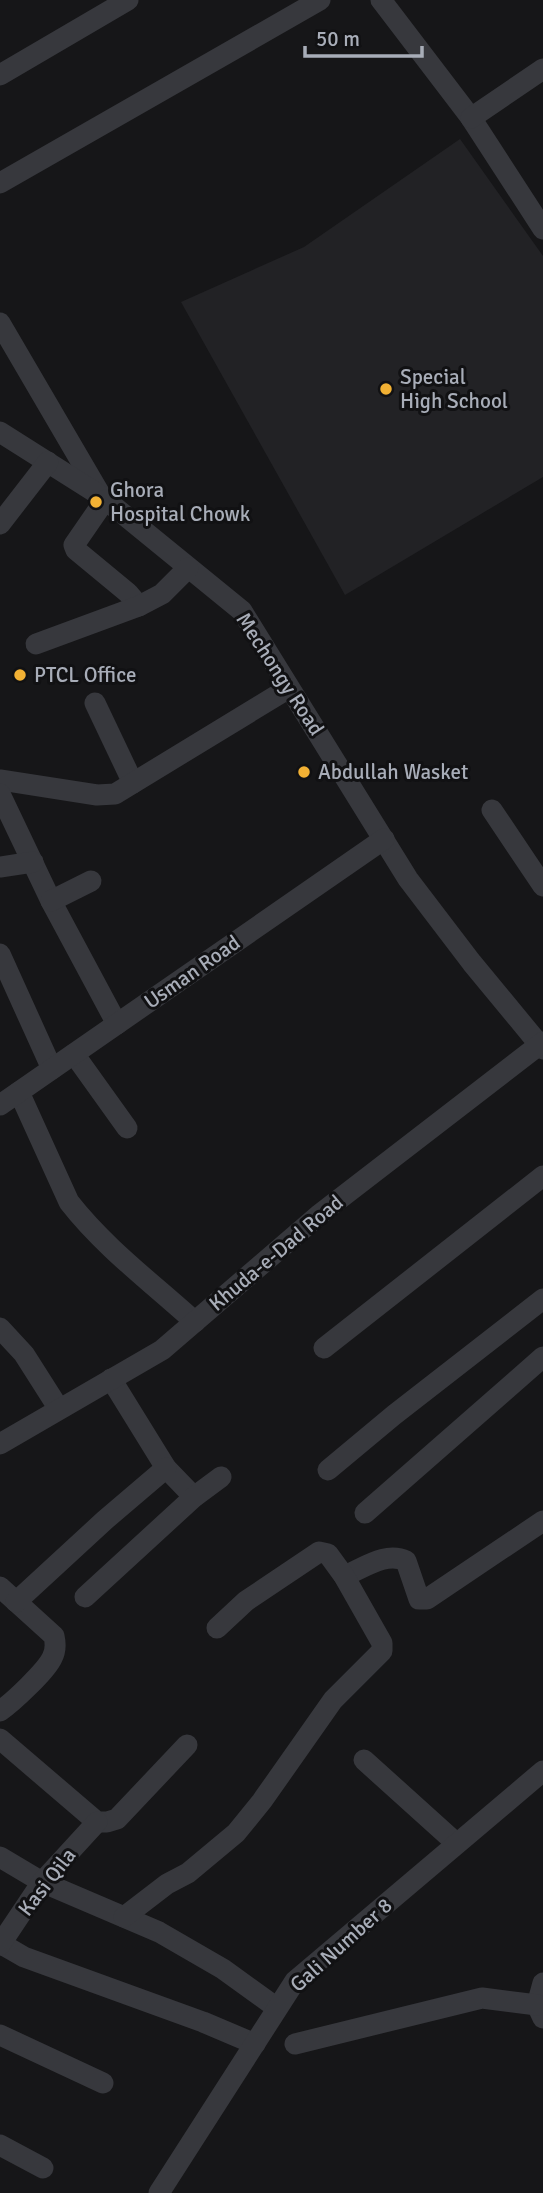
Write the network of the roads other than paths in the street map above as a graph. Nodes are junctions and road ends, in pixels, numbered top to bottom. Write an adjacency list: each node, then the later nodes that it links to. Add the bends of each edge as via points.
1 (128, 0): 5 (street)
2 (320, 0): 7 (street)
3 (381, 0): 6 (street)
4 (543, 69): 6 (street)
5 (0, 75)
6 (471, 118): 8 (street)
7 (0, 183)
8 (543, 229)
9 (0, 323): 12 (street)
10 (0, 432): 11 (street, Mechongy Road)
11 (48, 462): 12 (street, Mechongy Road); 13 (street)
12 (103, 498): 14 (street, Mechongy Road); 15 (street, via 74,545)
13 (0, 524)
14 (188, 568): 15 (street, via 162,594); 17 (street, Mechongy Road, via 242,611)
15 (139, 606): 16 (street)
16 (36, 644)
17 (289, 688): 20 (street); 23 (street, Mechongy Road)
18 (95, 703): 20 (street)
19 (0, 780): 20 (street, via 106,796)
20 (133, 783)
21 (0, 794): 24 (street)
22 (492, 810): 27 (street)
23 (384, 839): 30 (street, Usman Road); 31 (street, Mechongy Road, via 408,879 472,963)
24 (33, 862): 25 (street); 28 (street)
25 (0, 867)
26 (91, 881): 28 (street)
27 (543, 886)
28 (51, 901): 30 (street)
29 (0, 954): 33 (street)
30 (117, 1024): 32 (street, Usman Road)
31 (542, 1045): 38 (street, Khuda-e-Dad Road, via 320,1214)
32 (74, 1054): 33 (street, Usman Road); 35 (street)
33 (52, 1069): 34 (street, Usman Road)
34 (7, 1096): 38 (street, via 80,1216)
35 (127, 1128)
36 (543, 1176): 40 (street)
37 (543, 1299): 46 (street)
38 (195, 1322): 42 (street, Khuda-e-Dad Road, via 162,1350)
39 (0, 1328): 43 (street, via 24,1354)
40 (324, 1348)
41 (543, 1357): 49 (street)
42 (111, 1379): 43 (street, Khuda-e-Dad Road); 45 (street)
43 (59, 1409): 44 (street, Khuda-e-Dad Road)
44 (0, 1444)
45 (166, 1468): 48 (street); 54 (street)
46 (328, 1470)
47 (221, 1477): 48 (street)
48 (194, 1497): 53 (street)
49 (365, 1513)
50 (543, 1521): 51 (street, via 427,1599 419,1599 406,1561 397,1556)
51 (344, 1576): 55 (street, via 328,1553 319,1552 246,1601); 65 (street, via 382,1643 382,1651 333,1700 236,1833)
52 (0, 1587): 54 (street)
53 (85, 1597)
54 (16, 1602): 56 (street, via 54,1636 56,1647 51,1661)
55 (217, 1628)
56 (0, 1711)
57 (0, 1739): 61 (street)
58 (187, 1745): 61 (street, via 117,1819)
59 (364, 1760): 62 (street)
60 (543, 1770): 62 (street, Gali Number 8)
61 (97, 1822): 64 (street, Kasi Qila)
62 (456, 1843): 68 (street, Gali Number 8, via 295,1981)
63 (0, 1857): 64 (street)
64 (42, 1882): 65 (street); 66 (street, Kasi Qila)
65 (124, 1917): 68 (street, via 223,1969)
66 (0, 1944): 71 (street)
67 (543, 1983): 69 (street)
68 (277, 2008): 71 (street, Gali Number 8)
69 (540, 2012): 72 (street, via 482,1998)
70 (0, 2035): 73 (street)
71 (255, 2044): 76 (street, Gali Number 8)
72 (295, 2044)
73 (103, 2083)
74 (0, 2145): 75 (street)
75 (43, 2168)
76 (159, 2193)

